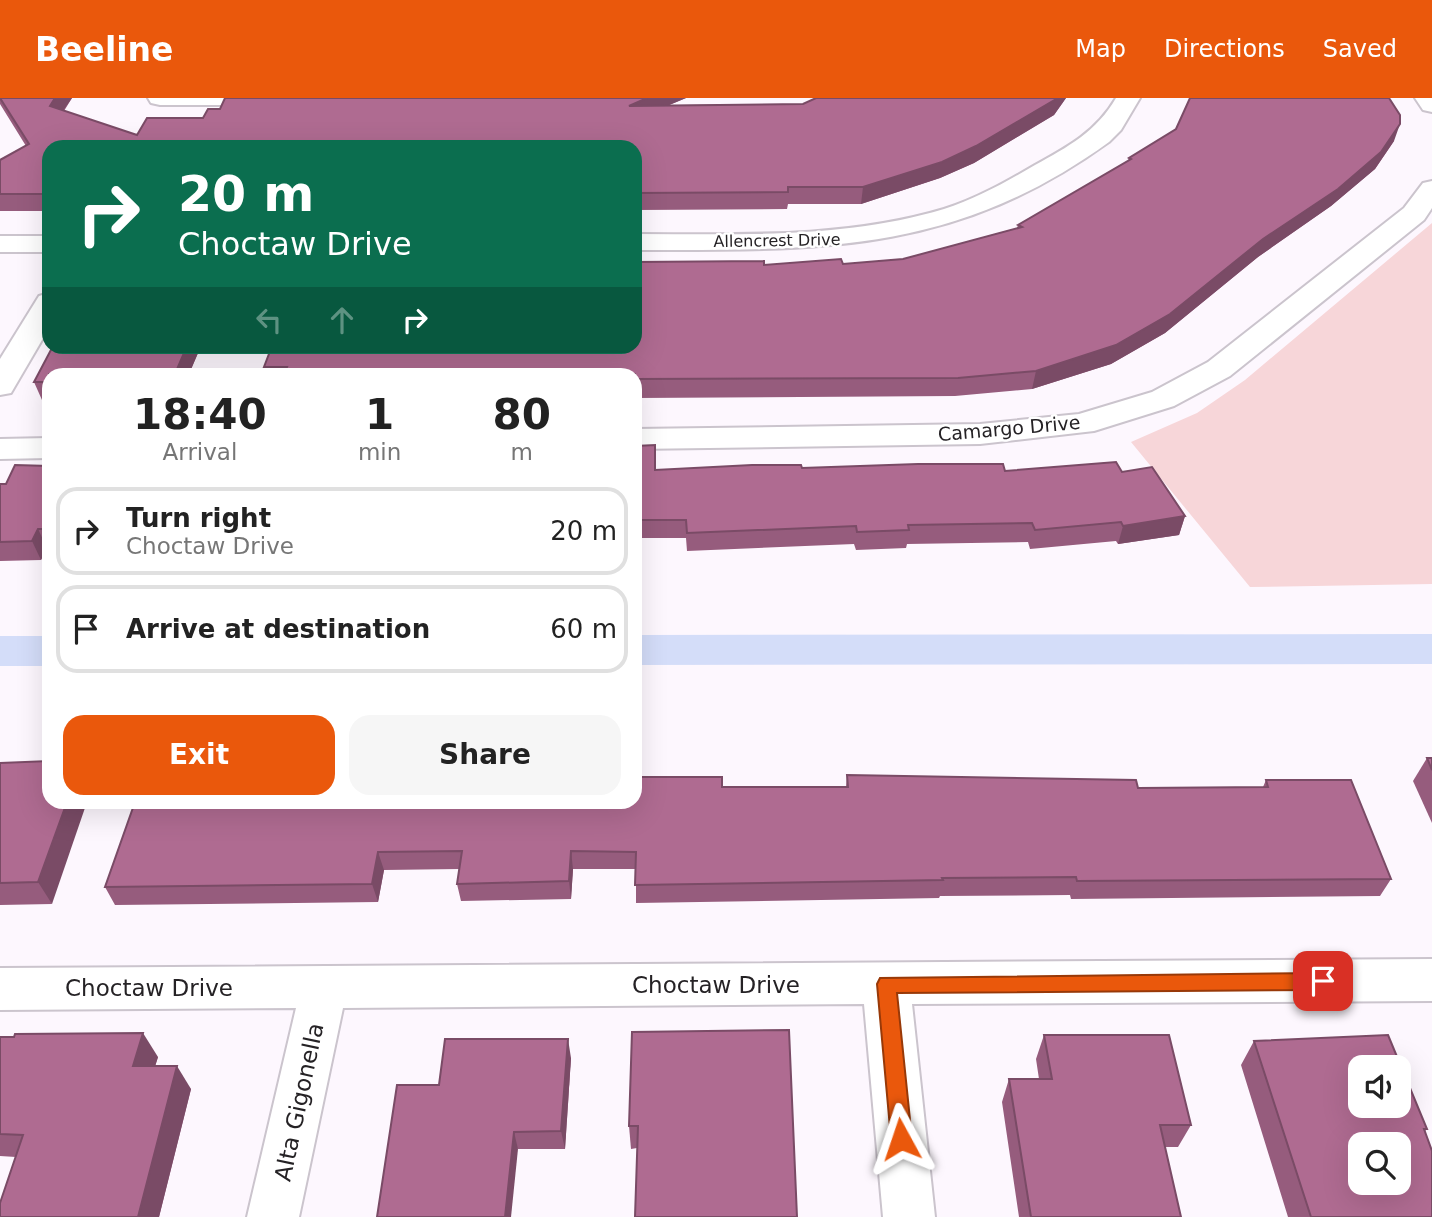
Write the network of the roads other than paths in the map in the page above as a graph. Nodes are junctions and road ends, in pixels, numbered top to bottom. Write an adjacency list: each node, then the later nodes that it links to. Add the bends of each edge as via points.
1 (160, 98): 2 (street)
2 (350, 98)
3 (1128, 98): 7 (street, Allencrest Drive, via 1111,127 1023,187 958,215 903,230 833,240)
4 (1427, 98): 5 (street)
5 (1432, 105)
6 (1432, 189): 12 (street, Camargo Drive, via 1414,214 1219,369 1163,399 1082,424 980,434)
7 (642, 242)
8 (0, 244): 9 (street)
9 (42, 244)
10 (42, 314): 11 (street)
11 (0, 386)
12 (642, 439)
13 (42, 448): 14 (street)
14 (0, 449)
15 (1432, 981): 16 (street, Choctaw Drive)
16 (886, 984): 17 (street, Choctaw Drive); 20 (street)
17 (324, 987): 18 (street, Choctaw Drive); 19 (street, Alta Gigonella)
18 (0, 989)
19 (273, 1217)
20 (909, 1217)

